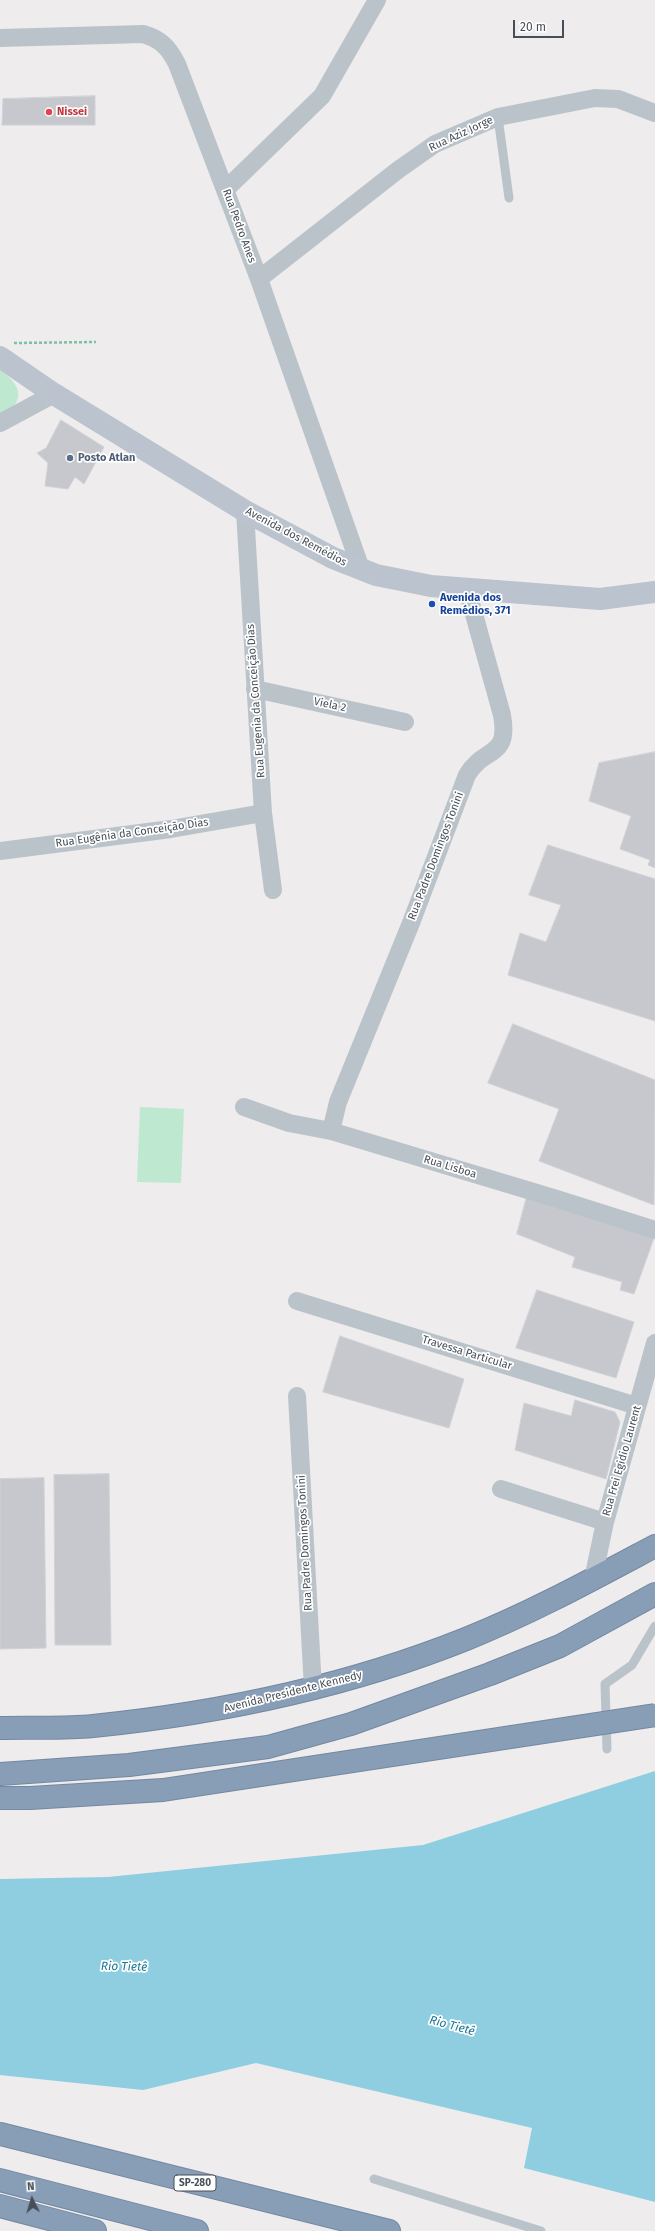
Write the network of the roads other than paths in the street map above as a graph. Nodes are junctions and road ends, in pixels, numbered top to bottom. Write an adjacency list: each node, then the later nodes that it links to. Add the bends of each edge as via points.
1 (377, 0): 5 (street, via 322,96)
2 (0, 38): 5 (street, Rua Pedro Anes, via 144,34 161,41 177,64)
3 (655, 113): 4 (street, Rua Aziz Jorge, via 618,99 595,98)
4 (498, 117): 6 (lane); 7 (street, Rua Aziz Jorge, via 435,144)
5 (226, 190): 7 (street, Rua Pedro Anes)
6 (509, 198)
7 (259, 279): 12 (street, Rua Pedro Anes)
8 (4, 350): 9 (main road, Avenida dos Remédios)
9 (54, 394): 10 (street); 11 (main road, Avenida dos Remédios)
10 (0, 423)
11 (245, 511): 12 (main road, Avenida dos Remédios, via 332,558); 15 (street, Rua Eugenia da Conceição Dias)
12 (361, 570): 13 (main road, Avenida dos Remédios, via 431,586)
13 (467, 589): 14 (main road, Avenida dos Remédios, via 600,599); 21 (street, Rua Padre Domingos Tonini, via 502,715 504,737 498,748 478,761 467,775 411,923 338,1102)
14 (655, 592)
15 (255, 689): 16 (street, Viela 2); 17 (street, Rua Eugenia da Conceição Dias)
16 (405, 722)
17 (263, 813): 18 (street, Rua Eugênia da Conceição Dias); 19 (street, Rua Eugenia da Conceição Dias)
18 (0, 851)
19 (273, 890)
20 (244, 1107): 21 (street, Rua Lisboa, via 289,1122)
21 (331, 1131): 22 (street, Rua Lisboa)
22 (655, 1230)
23 (297, 1301): 26 (street, Travessa Particular)
24 (655, 1343): 26 (street, Rua Frei Egidio Laurent)
25 (297, 1396): 33 (street, Rua Padre Domingos Tonini)
26 (637, 1406): 28 (street, Rua Frei Egidio Laurent)
27 (501, 1489): 28 (street)
28 (605, 1522): 30 (street, Rua Frei Egidio Laurent)
29 (655, 1546): 30 (highway, Avenida Presidente Kennedy)
30 (593, 1579): 33 (highway, Avenida Presidente Kennedy, via 466,1638 372,1672)
31 (655, 1594): 37 (highway, via 560,1646 490,1674 351,1724 268,1747 128,1765)
32 (655, 1626): 36 (lane, via 632,1665 605,1684)
33 (313, 1689): 35 (highway, Avenida Presidente Kennedy, via 207,1712 92,1726)
34 (655, 1715): 38 (highway, bridge, via 163,1790)
35 (0, 1728)
36 (607, 1749)
37 (0, 1774)
38 (0, 1798)
39 (0, 2134): 45 (highway, SP-280)
40 (374, 2179): 46 (lane)
41 (0, 2180): 44 (highway)
42 (0, 2206): 43 (highway)
43 (95, 2231)
44 (197, 2231)
45 (389, 2231)
46 (541, 2231)

